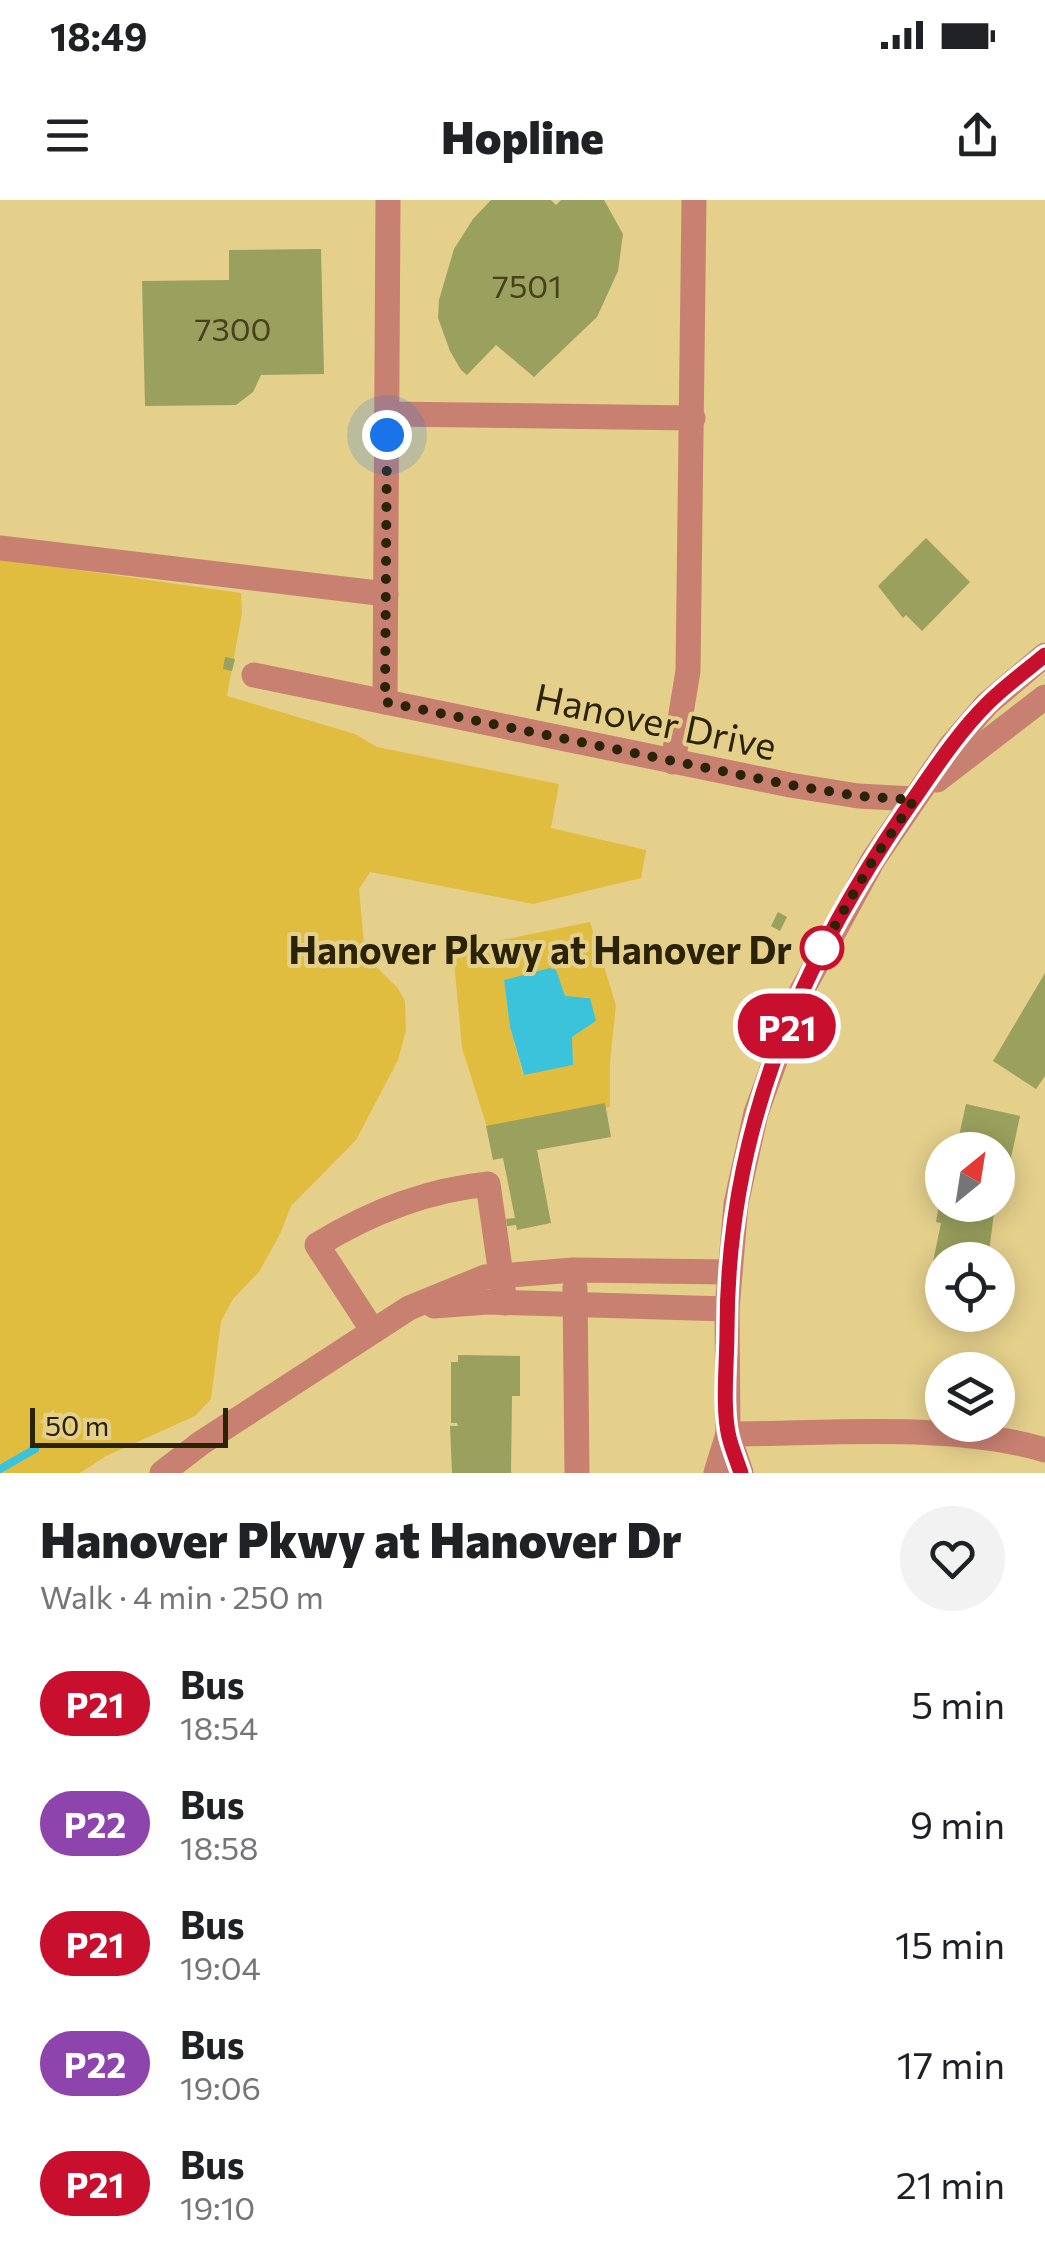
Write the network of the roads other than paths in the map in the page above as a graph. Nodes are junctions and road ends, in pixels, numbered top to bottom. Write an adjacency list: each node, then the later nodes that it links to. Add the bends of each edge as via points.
1 (388, 200): 3 (street)
2 (694, 200): 4 (street)
3 (387, 414): 4 (street); 6 (street)
4 (692, 418): 11 (street, via 688,671)
5 (0, 548): 6 (street)
6 (386, 594): 10 (street)
7 (1045, 654): 12 (street, via 986,704)
8 (254, 675): 10 (street, Hanover Drive)
9 (1045, 697): 12 (street)
10 (385, 702): 11 (street, Hanover Drive)
11 (673, 762): 12 (street, Hanover Drive)
12 (914, 800): 14 (street, via 840,916 791,1015 745,1150)
13 (573, 1270): 14 (street); 15 (street); 17 (street)
14 (729, 1272): 19 (street)
15 (502, 1276): 16 (street); 18 (street); 20 (street, via 488,1184 370,1216 317,1245)
16 (505, 1302): 17 (street); 18 (street)
17 (576, 1304): 19 (street); 24 (street)
18 (409, 1308): 20 (street)
19 (727, 1309): 21 (street)
20 (373, 1331): 23 (street)
21 (728, 1434): 22 (street, via 952,1435); 25 (street); 26 (street)
22 (1045, 1450)
23 (162, 1473)
24 (577, 1473)
25 (716, 1473)
26 (742, 1473)

